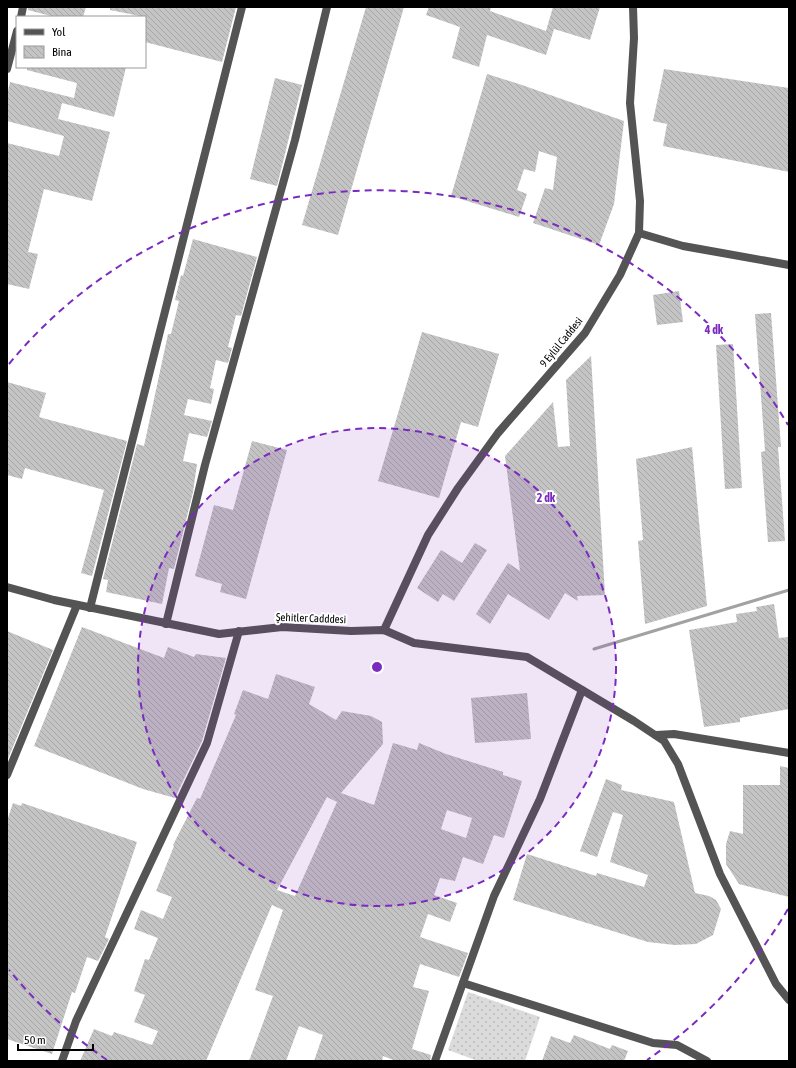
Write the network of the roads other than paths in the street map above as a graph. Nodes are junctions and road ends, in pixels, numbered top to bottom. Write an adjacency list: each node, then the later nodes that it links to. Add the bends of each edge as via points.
1 (242, 7): 10 (street)
2 (327, 7): 11 (street, via 295,140 205,465)
3 (633, 7): 6 (street, 9 Eylül Caddesi, via 630,103 640,188)
4 (16, 35): 5 (street)
5 (7, 69)
6 (639, 233): 7 (street, via 683,246); 12 (street, 9 Eylül Caddesi, via 620,275 585,333 498,432 458,488 428,535)
7 (789, 265)
8 (7, 587): 9 (street, Şehitler Cadddesi)
9 (77, 605): 10 (street, Şehitler Cadddesi); 17 (street)
10 (90, 608): 11 (street, Şehitler Cadddesi)
11 (166, 624): 13 (street, Şehitler Cadddesi, via 219,634)
12 (384, 630): 13 (street, Şehitler Cadddesi, via 282,627); 14 (street, Şehitler Cadddesi, via 414,643 527,657)
13 (239, 632): 20 (street, via 207,743 76,1021)
14 (582, 690): 15 (street, Şehitler Cadddesi); 18 (street, via 540,799 494,896)
15 (656, 735): 16 (street, via 674,734); 19 (street, Şehitler Cadddesi, via 664,741 678,764 720,874 776,984)
16 (789, 753)
17 (7, 775)
18 (463, 983): 21 (street); 22 (street, via 653,1043 677,1045)
19 (789, 1000)
20 (62, 1061)
21 (435, 1061)
22 (707, 1061)

